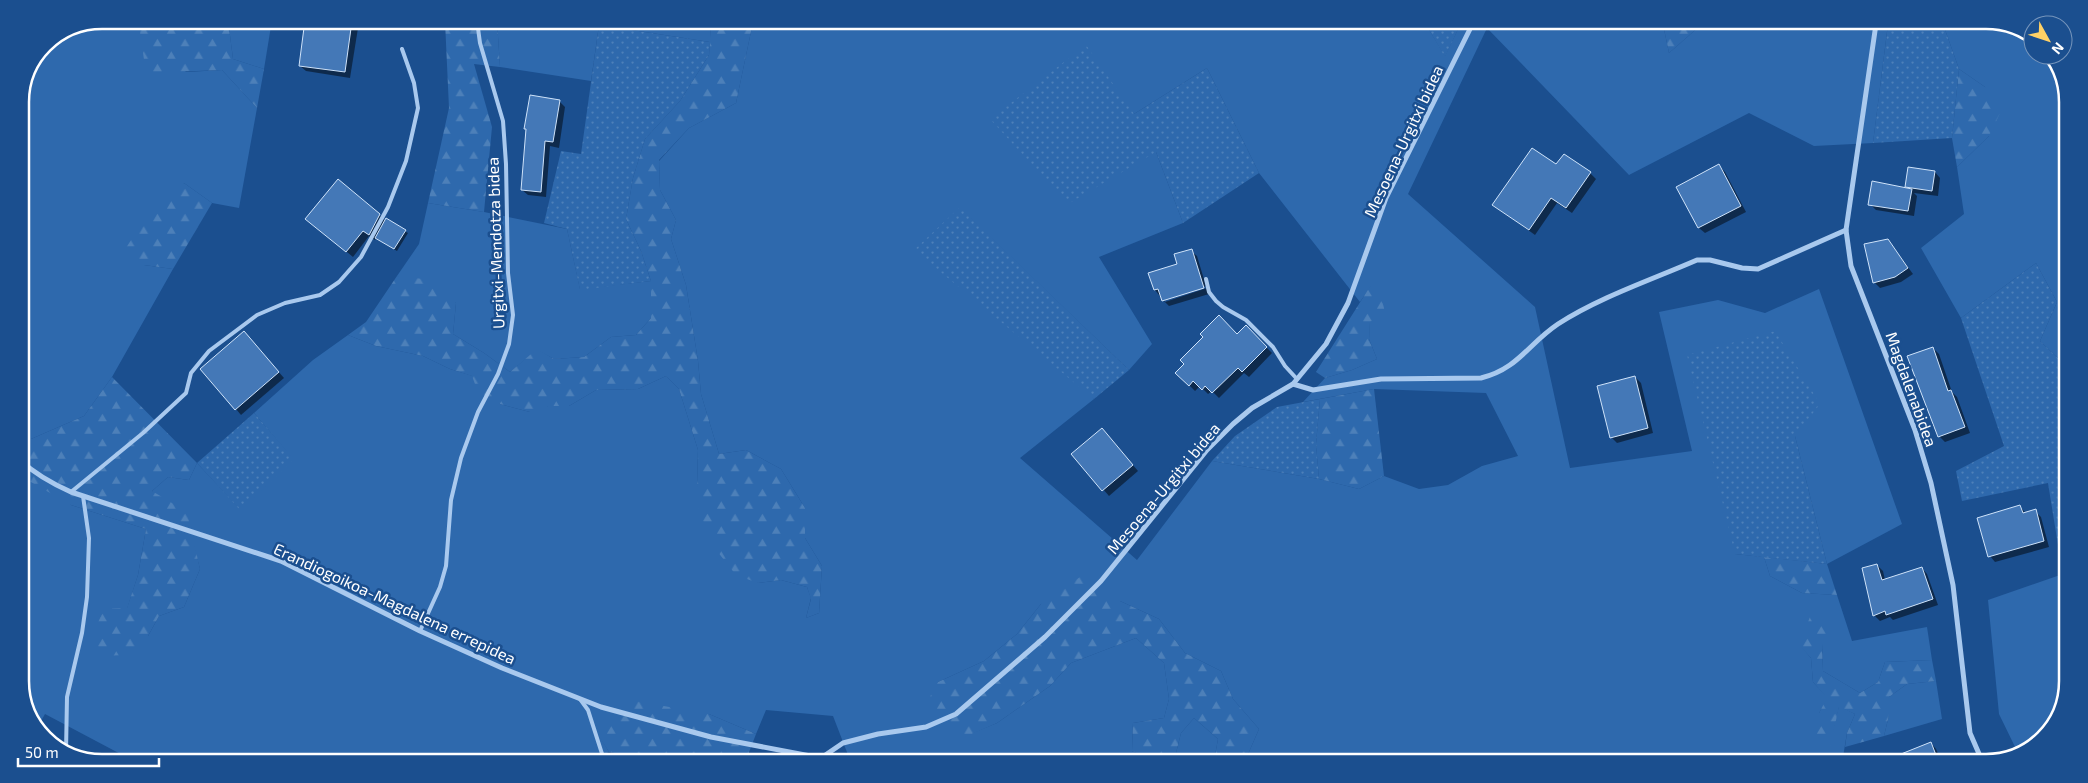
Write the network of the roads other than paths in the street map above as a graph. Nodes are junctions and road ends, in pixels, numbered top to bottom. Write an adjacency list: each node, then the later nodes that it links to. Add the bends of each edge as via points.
1 (478, 29): 12 (lane, Urgitxi-Mendotza bidea, via 503,121 508,273 513,315 509,344 498,374 478,412 460,458 451,500 446,566)
2 (1470, 29): 7 (street, Mesoena-Urgitxi bidea, via 1386,198 1348,303 1326,344)
3 (1875, 29): 5 (street, Magdalenabidea)
4 (402, 49): 10 (lane, via 414,83 418,108 406,161 388,207 361,257 339,282 320,295 285,303 257,315 210,351 191,373 186,393 143,434)
5 (1846, 230): 8 (street, via 1758,268 1697,260 1590,306 1539,338 1511,366 1495,375 1482,378 1380,379 1313,390); 18 (street, Magdalenabidea, via 1852,266 1915,430 1931,483 1953,585 1970,734)
6 (1206, 279): 7 (lane, via 1209,292 1216,301 1246,320)
7 (1297, 378): 8 (street, Mesoena-Urgitxi bidea)
8 (1293, 384): 17 (street, Mesoena-Urgitxi bidea, via 1252,408 1233,424 1207,450 1102,581 1045,637 956,714 926,727 843,742)
9 (29, 469): 10 (street, Erandiogoikoa-Magdalena errepidea)
10 (71, 492): 11 (street, Erandiogoikoa-Magdalena errepidea)
11 (83, 496): 12 (street, Erandiogoikoa-Magdalena errepidea, via 281,561); 14 (lane, via 89,538 86,597 82,633 67,697)
12 (420, 632): 13 (street, Erandiogoikoa-Magdalena errepidea)
13 (580, 699): 15 (lane, via 588,710); 16 (street, Erandiogoikoa-Magdalena errepidea, via 711,737)
14 (66, 745)
15 (602, 754)
16 (797, 754)
17 (828, 754)
18 (1979, 754)

